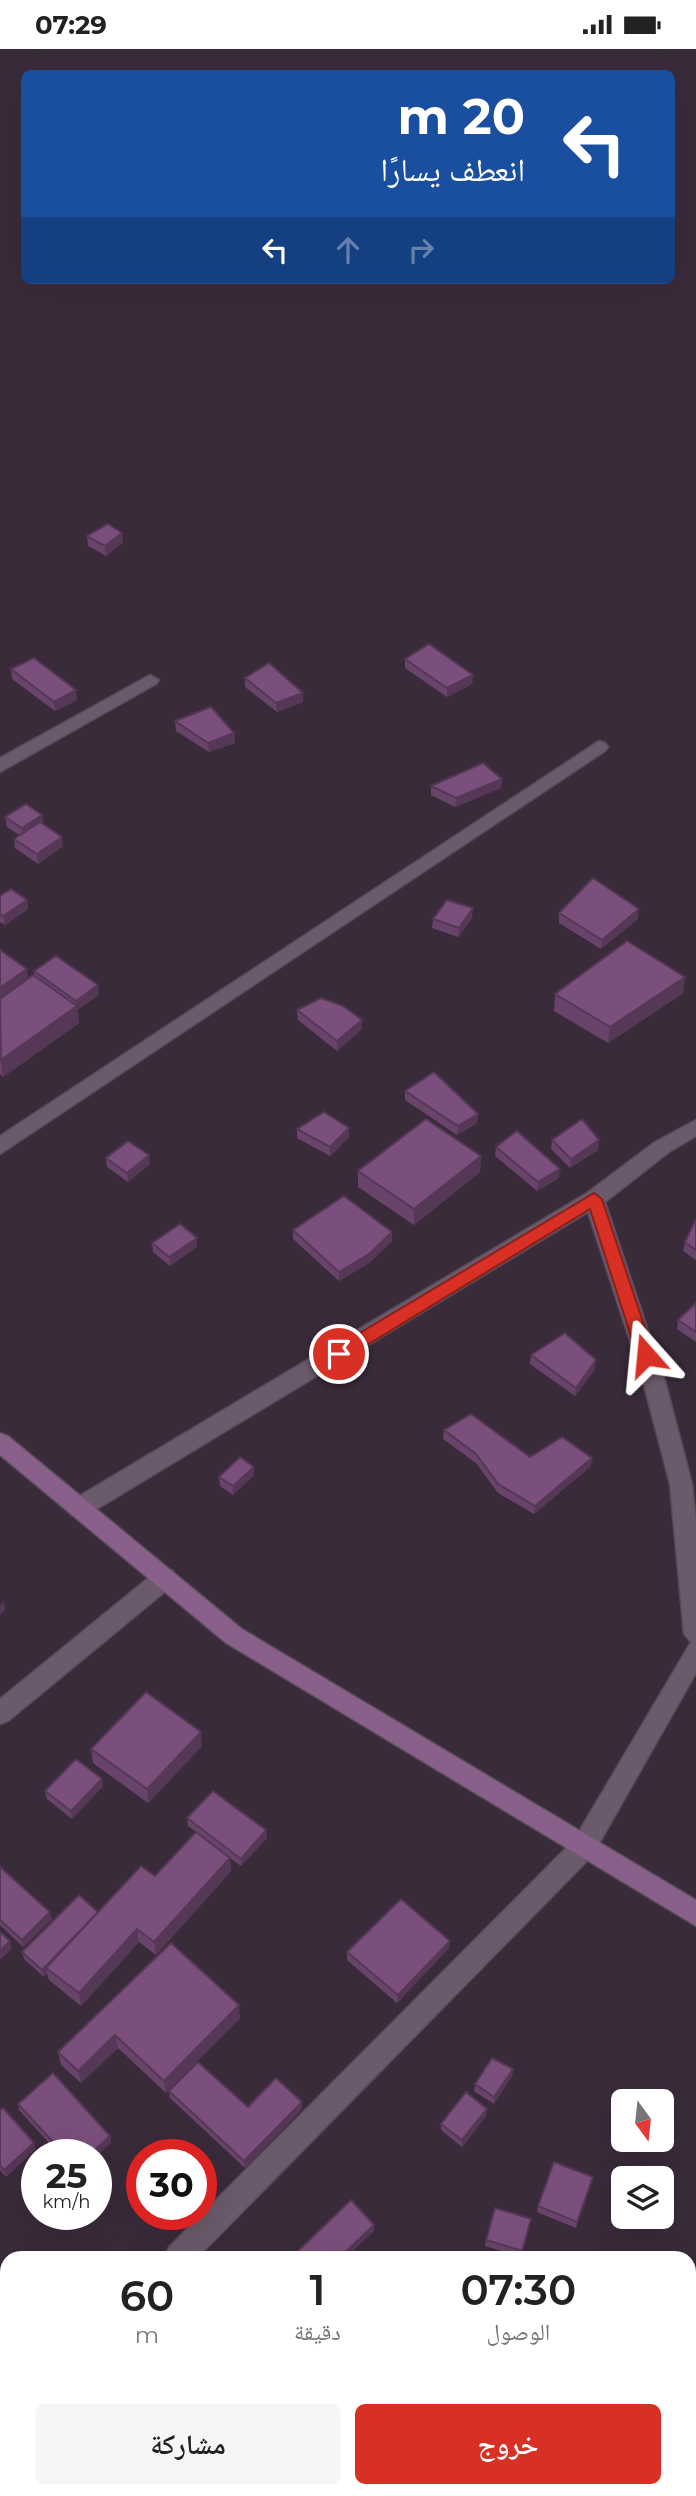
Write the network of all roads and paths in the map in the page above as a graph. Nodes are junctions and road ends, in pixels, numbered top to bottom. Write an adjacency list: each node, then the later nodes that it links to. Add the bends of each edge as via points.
1 (150, 680): 3 (street)
2 (599, 747): 5 (street)
3 (0, 766)
4 (696, 1127): 6 (street)
5 (0, 1146)
6 (594, 1199): 8 (street); 10 (street, via 654,1381 681,1485)
7 (0, 1442): 8 (main road)
8 (79, 1508): 9 (main road)
9 (165, 1578): 12 (street); 13 (main road, via 234,1636)
10 (696, 1634)
11 (696, 1651): 13 (street)
12 (0, 1713)
13 (583, 1847): 14 (main road); 15 (street)
14 (696, 1914)
15 (185, 2251)

